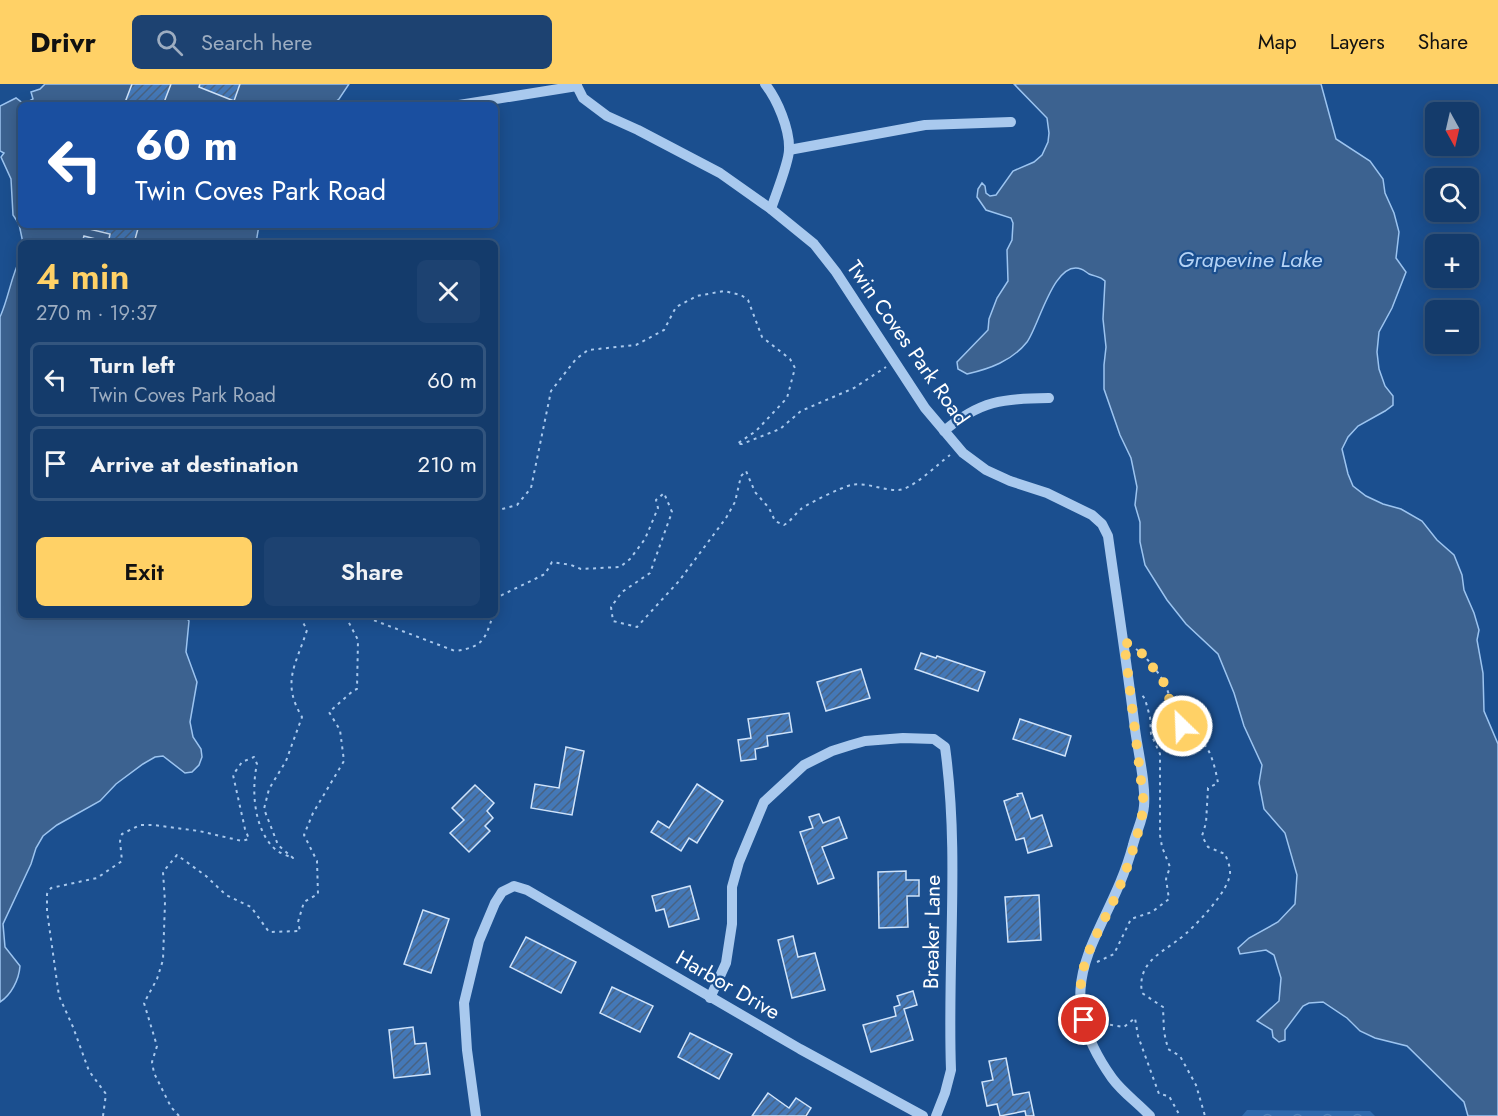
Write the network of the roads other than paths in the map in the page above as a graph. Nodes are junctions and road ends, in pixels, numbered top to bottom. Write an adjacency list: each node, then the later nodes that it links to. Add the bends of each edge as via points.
1 (765, 84): 5 (street, via 780,108)
2 (576, 85): 3 (street); 6 (street, Twin Coves Park Road, via 583,98 607,116 720,173)
3 (487, 102)
4 (1011, 122): 5 (street, via 925,124)
5 (789, 150): 6 (street)
6 (771, 208): 8 (street, Twin Coves Park Road, via 814,244 836,272 894,363)
7 (1048, 398): 8 (street, via 988,403 963,415)
8 (944, 431): 13 (street, Twin Coves Park Road, via 986,471 1047,493 1092,515 1108,536 1144,805 1122,879 1084,962 1080,1006 1087,1034 1106,1069 1124,1093)
9 (710, 998): 10 (street, Harbor Drive, via 527,890 514,886 502,892 479,940 464,1003); 11 (street, Harbor Drive); 12 (street, Breaker Lane, via 726,963 732,887 764,802 804,765 832,751 865,741 934,739 945,747 953,863 951,1070)
10 (476, 1116)
11 (923, 1116)
12 (936, 1116)
13 (1150, 1116)

